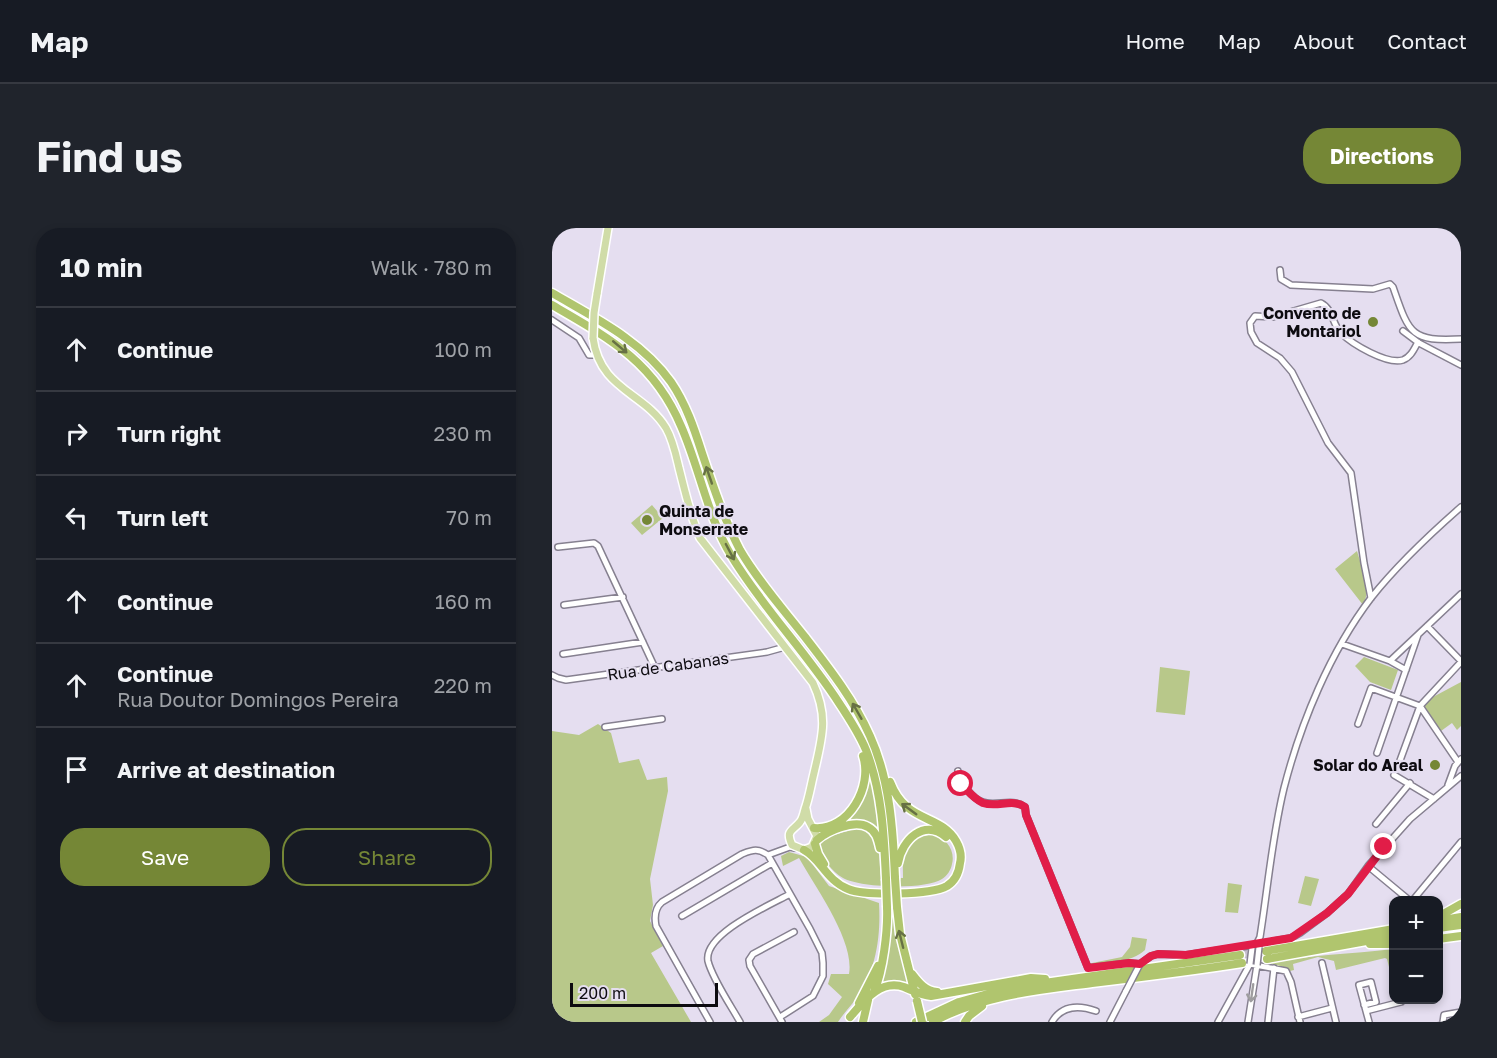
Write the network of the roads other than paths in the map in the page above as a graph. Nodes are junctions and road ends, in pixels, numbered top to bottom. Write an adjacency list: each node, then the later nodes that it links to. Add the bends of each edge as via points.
1 (608, 228): 9 (main road, bridge, via 593,338)
2 (1280, 270): 7 (street, via 1281,279 1291,285 1373,289 1390,285 1407,323 1420,337)
3 (552, 293): 36 (highway, one-way to 3, via 871,737 841,685 741,551 722,512 688,413 671,382 646,354 613,328)
4 (552, 305): 30 (highway, one-way to 30, via 609,338 663,390 731,555)
5 (552, 320): 9 (street, via 579,338 589,355)
6 (1403, 331): 8 (street)
7 (1461, 339)
8 (1418, 342): 10 (street); 15 (street, via 1404,360 1379,357 1338,331 1329,309 1321,303 1274,317 1255,316 1250,323 1257,342 1292,372 1328,443 1351,473)
9 (597, 355): 21 (main road, via 610,377 659,417 671,439 700,538)
10 (1461, 365)
11 (1461, 507): 15 (street, via 1419,545)
12 (558, 547): 14 (street, via 594,543 598,546)
13 (1461, 594): 17 (street)
14 (623, 597): 16 (street); 19 (street)
15 (1371, 598): 20 (street)
16 (564, 605)
17 (1427, 626): 18 (street); 24 (street)
18 (1418, 634): 23 (street); 26 (street)
19 (643, 642): 22 (street); 25 (street)
20 (1342, 644): 23 (street); 75 (street, via 1322,682 1292,762 1276,829)
21 (785, 647): 25 (street, Rua de Cabanas); 44 (main road, via 813,683 824,718)
22 (563, 654)
23 (1390, 661): 26 (street)
24 (1461, 662): 29 (street)
25 (655, 668): 27 (street, Rua de Cabanas, via 566,680)
26 (1406, 670): 28 (street)
27 (552, 675)
28 (1396, 697): 29 (street); 32 (street, via 1371,688); 34 (street)
29 (1419, 706): 35 (street); 37 (street)
30 (845, 711): 47 (highway, via 864,759 862,792 850,812 839,821 825,828); 54 (highway, via 872,767)
31 (662, 719): 33 (street)
32 (1358, 724)
33 (604, 727)
34 (1377, 753)
35 (1458, 762): 40 (street); 42 (street)
36 (881, 764): 52 (highway, one-way to 36, via 838,884 860,892 937,891 953,882 961,858 957,843 949,833 900,802); 57 (highway, via 892,821)
37 (1398, 766)
38 (958, 771): 79 (street, via 961,784 986,804 1018,802 1025,807 1088,968)
39 (1394, 775): 41 (street)
40 (1461, 776): 42 (street)
41 (1410, 783): 43 (street); 46 (street)
42 (1445, 789): 43 (street)
43 (1434, 799): 56 (street, via 1410,819)
44 (806, 809): 45 (main road); 47 (main road)
45 (800, 823): 47 (main road); 48 (main road, via 792,828)
46 (1376, 824)
47 (813, 826): 49 (main road)
48 (790, 840): 51 (street); 52 (main road)
49 (816, 842): 52 (main road); 54 (highway, via 827,833 861,824 874,831); 57 (highway, via 824,864 841,879 871,889 926,888 943,882 955,866 953,846 937,832 927,830 913,835 907,839)
50 (1461, 842): 60 (street)
51 (782, 849): 52 (street); 53 (street)
52 (800, 849)
53 (768, 855): 55 (street); 97 (street, via 752,850 658,905 656,926)
54 (885, 856): 57 (highway)
55 (772, 863): 58 (street); 62 (street)
56 (1368, 866): 59 (street); 75 (street, via 1348,894 1306,928)
57 (890, 878): 78 (highway, bridge); 82 (highway, one-way to 57, bridge)
58 (790, 894): 94 (street, via 822,953 823,976 813,996); 98 (street, via 723,933 709,949 708,962)
59 (1406, 896)
60 (1414, 896)
61 (1461, 904): 63 (highway)
62 (682, 916)
63 (1443, 916)
64 (1461, 916): 65 (highway)
65 (1443, 918)
66 (1461, 925): 67 (highway)
67 (1443, 927)
68 (1389, 930): 75 (highway)
69 (794, 932): 94 (street, via 749,960)
70 (1461, 936): 72 (highway)
71 (1389, 937): 73 (highway)
72 (1443, 938)
73 (1361, 943): 74 (highway); 75 (highway)
74 (1389, 944)
75 (1260, 950): 76 (street, bridge); 79 (street, via 1158,954); 80 (street, bridge)
76 (1244, 961): 80 (street); 83 (highway); 84 (highway); 106 (street)
77 (1322, 963): 90 (street)
78 (881, 964): 86 (highway); 95 (highway)
79 (1140, 964): 83 (street, bridge)
80 (1257, 965): 81 (street); 107 (street, one-way to 107)
81 (1274, 968): 96 (street, via 1289,975); 108 (street)
82 (910, 971): 85 (highway, via 932,991); 87 (highway)
83 (1133, 978): 88 (highway); 105 (street, bridge)
84 (1061, 980): 85 (highway, via 1031,978); 100 (highway, via 983,994)
85 (961, 990): 87 (highway)
86 (872, 994): 87 (highway, via 893,986 905,987); 95 (highway); 99 (highway)
87 (916, 996): 101 (highway, bridge)
88 (995, 999): 102 (highway); 103 (highway, via 975,1010)
89 (1389, 1004): 91 (street)
90 (1332, 1008): 96 (street); 109 (street)
91 (1365, 1008): 91 (street, via 1359,985 1371,982 1376,1002); 110 (street)
92 (1096, 1011): 104 (street, via 1071,1007)
93 (1461, 1012): 111 (street, via 1444,1016)
94 (781, 1019)
95 (848, 1019)
96 (1299, 1019)
97 (710, 1022)
98 (740, 1022)
99 (862, 1022)
100 (916, 1022)
101 (922, 1022)
102 (933, 1022)
103 (965, 1022)
104 (1052, 1022)
105 (1110, 1022)
106 (1218, 1022)
107 (1248, 1022)
108 (1268, 1022)
109 (1336, 1022)
110 (1369, 1022)
111 (1443, 1022)

